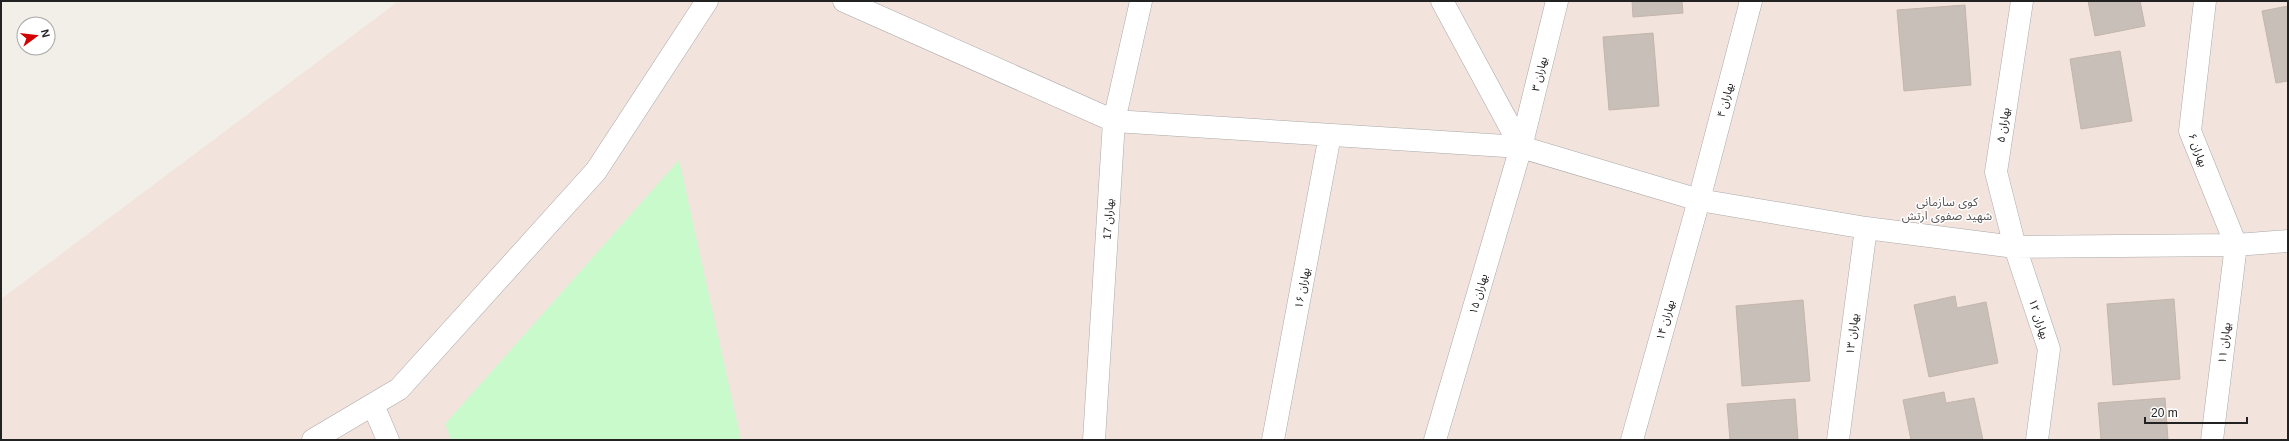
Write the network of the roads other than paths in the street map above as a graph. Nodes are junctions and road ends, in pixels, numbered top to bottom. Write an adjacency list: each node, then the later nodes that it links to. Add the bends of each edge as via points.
1 (707, 1): 17 (street, via 596,171 399,389)
2 (844, 1): 9 (street)
3 (1141, 1): 9 (street, بهاران 17)
4 (1442, 1): 11 (street)
5 (1558, 1): 11 (street, بهاران ۳)
6 (1751, 1): 12 (street, بهاران ۴)
7 (2022, 1): 16 (street, بهاران ۵, via 1996,172)
8 (2205, 1): 15 (street, بهاران ۶, via 2190,131)
9 (1114, 121): 10 (street); 20 (street, بهاران 17)
10 (1330, 135): 11 (street); 21 (street, بهاران ۱۶)
11 (1521, 147): 12 (street); 22 (street, بهاران ۱۵)
12 (1700, 200): 13 (street); 23 (street, بهاران ۱۴)
13 (1866, 228): 16 (street); 24 (street, بهاران ۱۳)
14 (2288, 241): 15 (street)
15 (2236, 245): 16 (street); 26 (street, بهاران ۱۱)
16 (2015, 247): 25 (street, بهاران ۱۲, via 2048,349)
17 (373, 405): 18 (street); 19 (street)
18 (313, 440)
19 (388, 440)
20 (1094, 440)
21 (1273, 440)
22 (1435, 440)
23 (1632, 440)
24 (1838, 440)
25 (2037, 440)
26 (2212, 440)

